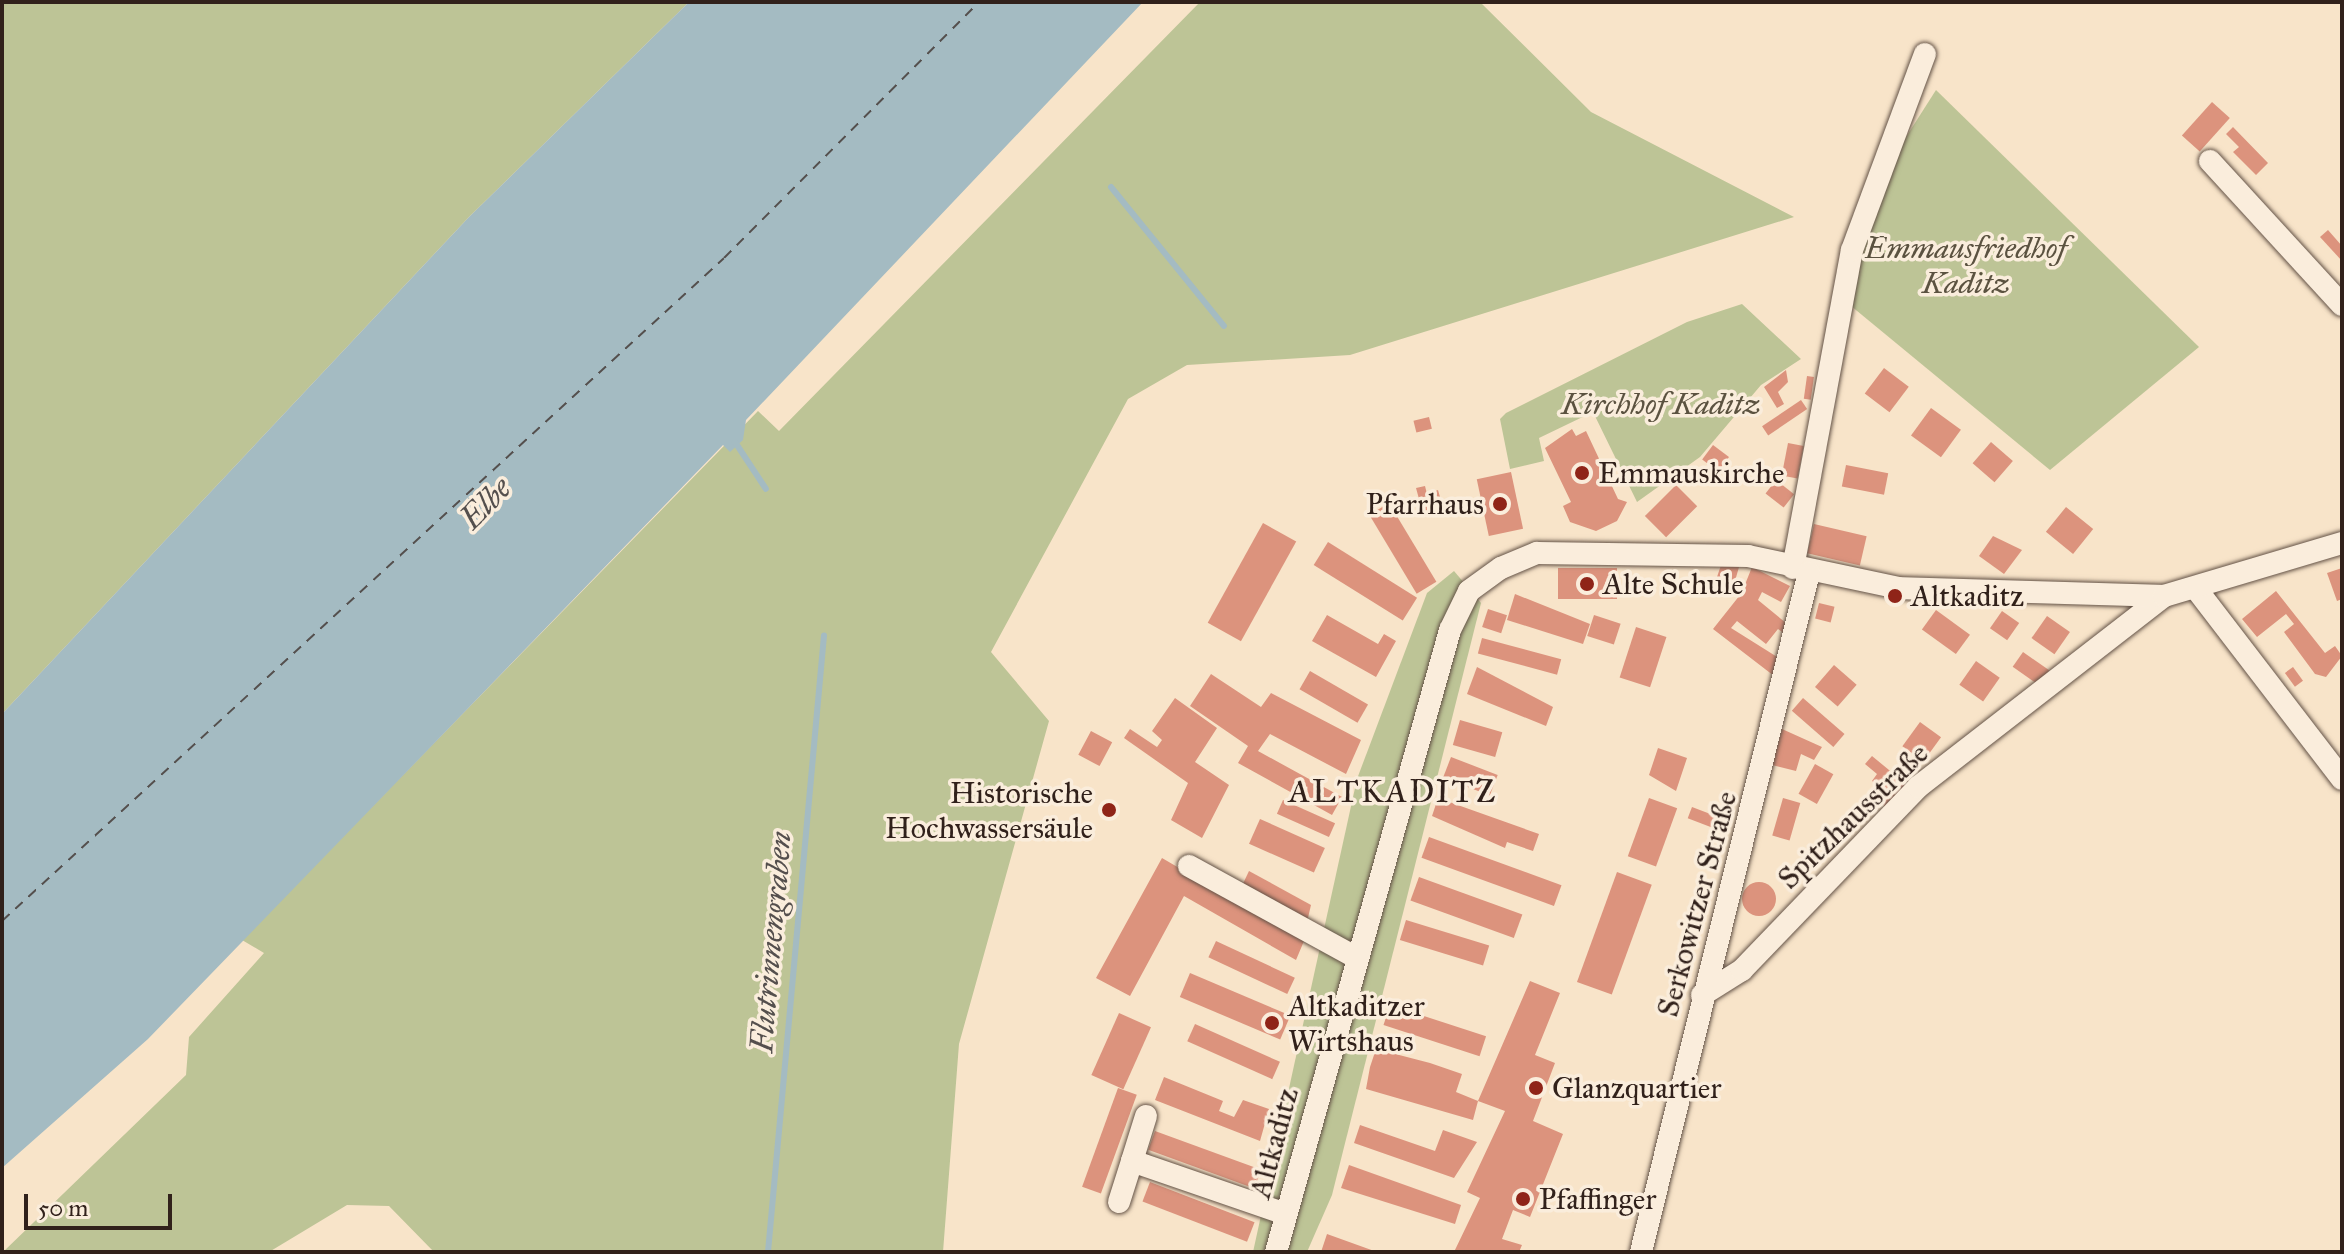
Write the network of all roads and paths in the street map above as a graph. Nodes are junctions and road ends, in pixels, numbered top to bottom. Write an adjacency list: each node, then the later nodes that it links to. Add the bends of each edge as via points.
1 (1925, 54): 5 (street, Serkowitzer Straße, via 1849,265)
2 (2210, 161): 3 (street)
3 (2342, 305)
4 (2342, 543): 6 (street, Spitzhausstraße)
5 (1801, 570): 7 (street, Spitzhausstraße, via 1946,592); 10 (street, Altkaditz, via 1748,556 1537,553 1469,591 1427,701); 11 (street, Serkowitzer Straße)
6 (2197, 590): 7 (street, Spitzhausstraße); 8 (street)
7 (2164, 596): 11 (street, Spitzhausstraße, via 1918,787 1742,970)
8 (2342, 779)
9 (1189, 866): 10 (street)
10 (1355, 957): 15 (street, Altkaditz)
11 (1702, 995): 17 (street, Serkowitzer Straße)
12 (1146, 1116): 13 (street)
13 (1132, 1161): 14 (street); 15 (street)
14 (1119, 1202)
15 (1286, 1214): 16 (street, Altkaditz)
16 (1276, 1252)
17 (1641, 1252)

